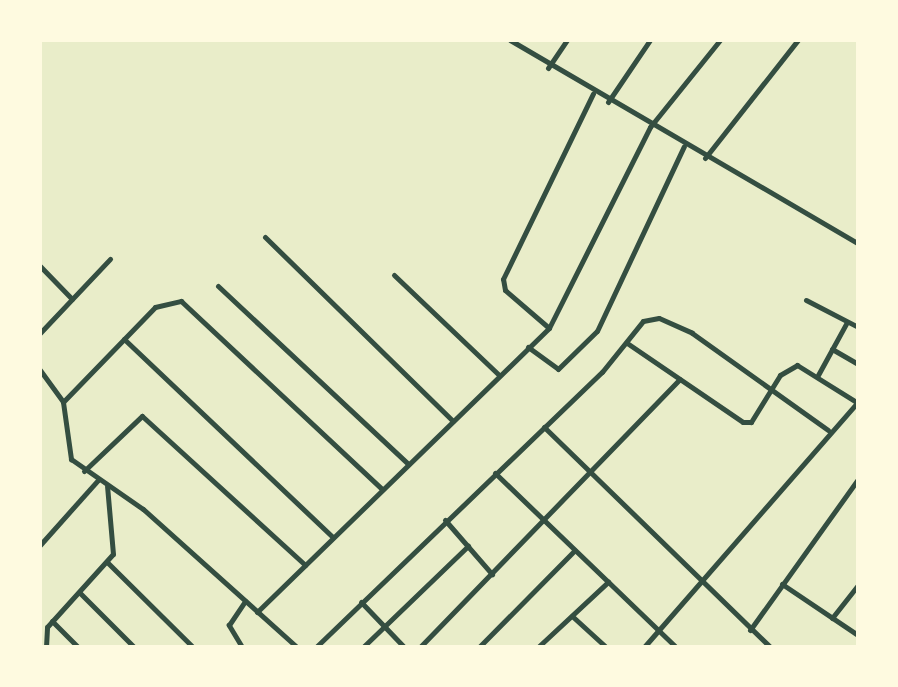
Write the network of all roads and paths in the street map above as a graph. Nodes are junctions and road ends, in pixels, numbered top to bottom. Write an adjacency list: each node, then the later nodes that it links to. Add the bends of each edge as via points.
1 (510, 40): 6 (street)
2 (567, 40): 6 (street)
3 (650, 40): 8 (street)
4 (720, 40): 9 (street)
5 (798, 40): 11 (street)
6 (548, 68): 7 (street)
7 (593, 94): 8 (street); 22 (street, via 503,279 505,290)
8 (608, 102): 9 (street)
9 (650, 127): 10 (street); 22 (street)
10 (684, 146): 11 (street); 26 (street, via 597,331 558,369)
11 (705, 158): 13 (street)
12 (265, 237): 36 (street)
13 (858, 243)
14 (110, 259): 18 (street)
15 (40, 266): 18 (street)
16 (394, 275): 30 (street)
17 (218, 286): 39 (street)
18 (72, 299): 23 (street)
19 (806, 300): 20 (street)
20 (847, 322): 21 (street); 27 (street)
21 (858, 327)
22 (549, 328): 26 (street)
23 (40, 333)
24 (124, 339): 34 (street); 46 (street, via 155,307 181,301); 49 (street)
25 (627, 343): 32 (street); 33 (street, via 643,321 659,318); 37 (street)
26 (528, 347): 30 (street)
27 (832, 349): 28 (street); 31 (street)
28 (858, 364)
29 (40, 370): 34 (street)
30 (499, 375): 36 (street)
31 (818, 375): 33 (street, via 797,365); 35 (street)
32 (680, 379): 33 (street, via 743,422 758,414); 42 (street)
33 (772, 387): 38 (street)
34 (63, 402): 40 (street, via 67,449)
35 (858, 402): 38 (street)
36 (453, 421): 39 (street)
37 (544, 427): 41 (street); 42 (street)
38 (828, 430): 57 (street)
39 (408, 464): 46 (street)
40 (84, 471): 44 (street); 54 (street, via 142,416)
41 (495, 473): 47 (street); 48 (street)
42 (594, 475): 48 (street); 57 (street)
43 (858, 479): 58 (street)
44 (98, 480): 45 (street); 50 (street)
45 (107, 485): 53 (street); 61 (street)
46 (382, 489): 49 (street)
47 (445, 520): 51 (street); 62 (street)
48 (545, 521): 52 (street); 55 (street)
49 (333, 537): 54 (street)
50 (40, 545)
51 (468, 546): 55 (street); 67 (street)
52 (575, 550): 56 (street); 81 (street)
53 (108, 563): 60 (street); 74 (street)
54 (305, 565): 63 (street)
55 (493, 574): 80 (street)
56 (608, 582): 64 (street); 69 (street)
57 (704, 583): 68 (street); 69 (street)
58 (782, 584): 65 (street); 68 (street)
59 (858, 585): 65 (street)
60 (80, 593): 66 (street); 73 (street)
61 (245, 601): 63 (street); 75 (street, via 229,625)
62 (361, 602): 67 (street); 77 (street)
63 (257, 612): 76 (street)
64 (572, 616): 82 (street); 83 (street)
65 (832, 618): 70 (street)
66 (52, 621): 71 (street, via 43,633); 72 (street)
67 (384, 626): 78 (street); 79 (street)
68 (750, 630): 86 (street)
69 (660, 631): 84 (street); 85 (street)
70 (858, 635)
71 (46, 647)
72 (78, 647)
73 (134, 647)
74 (193, 647)
75 (242, 647)
76 (297, 647)
77 (316, 647)
78 (363, 647)
79 (404, 647)
80 (420, 647)
81 (479, 647)
82 (538, 647)
83 (606, 647)
84 (644, 647)
85 (676, 647)
86 (770, 647)

